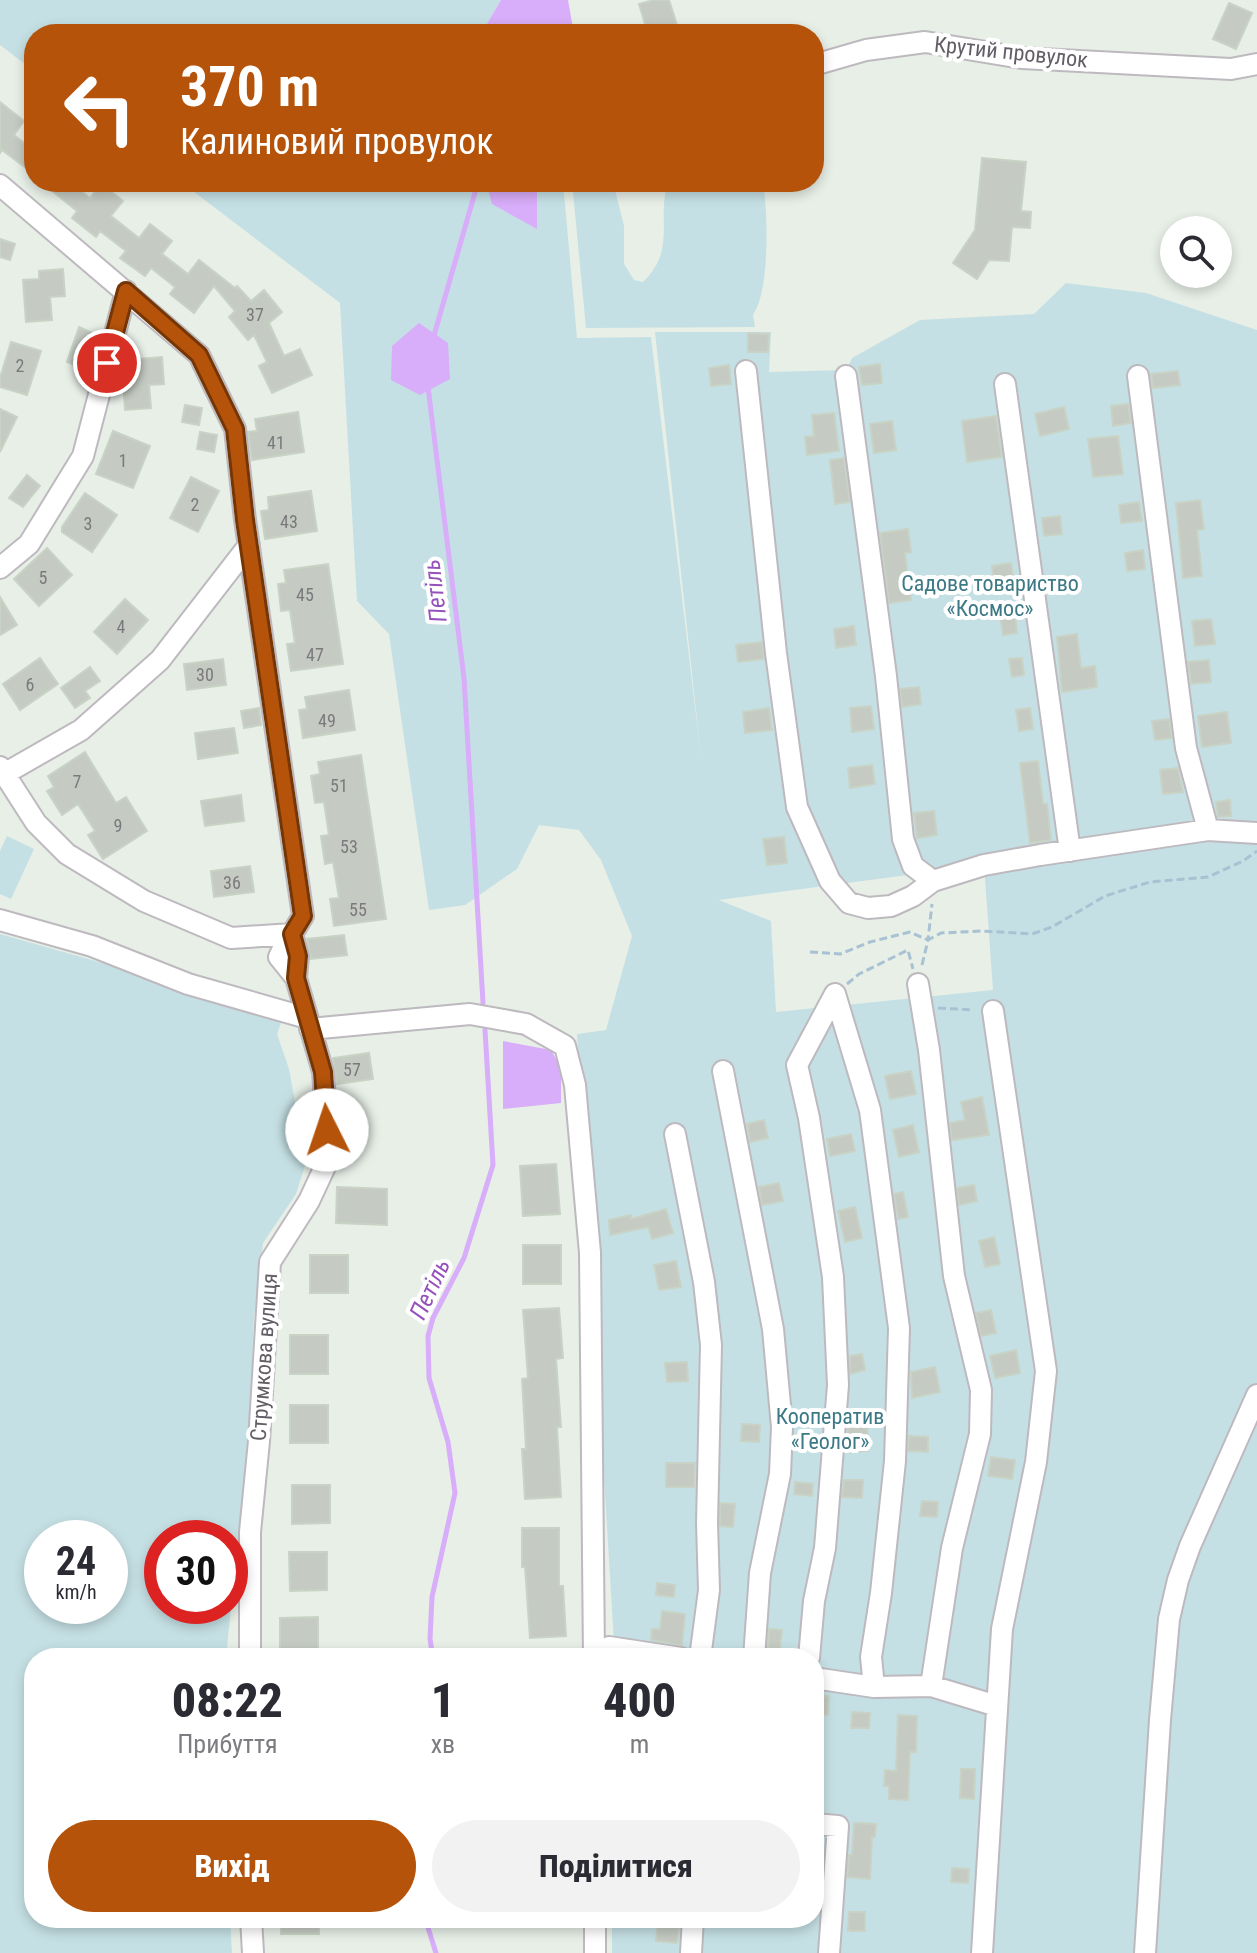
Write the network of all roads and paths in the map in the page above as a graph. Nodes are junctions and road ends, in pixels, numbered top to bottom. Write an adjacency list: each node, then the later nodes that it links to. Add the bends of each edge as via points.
1 (824, 62): 2 (street, Крутий провулок, via 925,42 1022,58 1231,69)
2 (1257, 64)
3 (0, 185): 4 (street, Струмкова вулиця)
4 (126, 291): 9 (street, Струмкова вулиця, via 199,355 235,429); 10 (street, via 83,456 29,544)
5 (746, 371): 16 (street, via 797,807 830,881 849,903 891,906)
6 (846, 376): 16 (street, via 903,839 913,866)
7 (1138, 376): 13 (street, via 1186,748)
8 (1005, 384): 15 (street)
9 (249, 545): 11 (street, via 160,660 81,730); 18 (street, Струмкова вулиця, via 303,916)
10 (0, 568)
11 (2, 770): 18 (street, via 36,823 67,854 144,901 231,938)
12 (1257, 812): 14 (street)
13 (1208, 830): 14 (street); 15 (street)
14 (1255, 839): 19 (path, via 1243,861 1208,877 1150,882 1105,896 1032,934 941,933)
15 (1070, 851): 16 (street, via 984,865)
16 (933, 881): 19 (path)
17 (0, 920): 23 (street, via 92,946)
18 (291, 934): 23 (street, Струмкова вулиця)
19 (928, 940): 20 (path, via 910,932 840,954); 21 (path)
20 (810, 952)
21 (918, 984): 33 (street, via 954,1276 981,1390 980,1434 952,1548)
22 (993, 1011): 35 (street, via 1046,1371 1036,1462 1002,1629)
23 (309, 1023): 27 (street, Струмкова вулиця, via 323,1072 329,1158 270,1262 250,1532); 28 (street, via 470,1014 526,1024 565,1046 575,1085 590,1253)
24 (723, 1071): 30 (street, via 773,1329 782,1427)
25 (675, 1134): 29 (street, via 711,1345 709,1590)
26 (1257, 1395): 45 (street, via 1190,1546 1169,1619)
27 (250, 1648)
28 (601, 1648)
29 (701, 1648)
30 (755, 1648)
31 (810, 1648): 34 (street, via 825,1548 838,1385 833,1277 797,1065 835,994 870,1110 899,1328 895,1461 871,1657)
32 (824, 1680): 34 (street)
33 (931, 1686): 34 (street); 35 (street)
34 (874, 1687)
35 (997, 1706): 44 (street)
36 (824, 1825): 43 (street, via 838,1826)
37 (252, 1928): 40 (street)
38 (595, 1928): 41 (street)
39 (692, 1928): 42 (street)
40 (253, 1953)
41 (595, 1953)
42 (691, 1953)
43 (829, 1953)
44 (982, 1953)
45 (1145, 1953)

